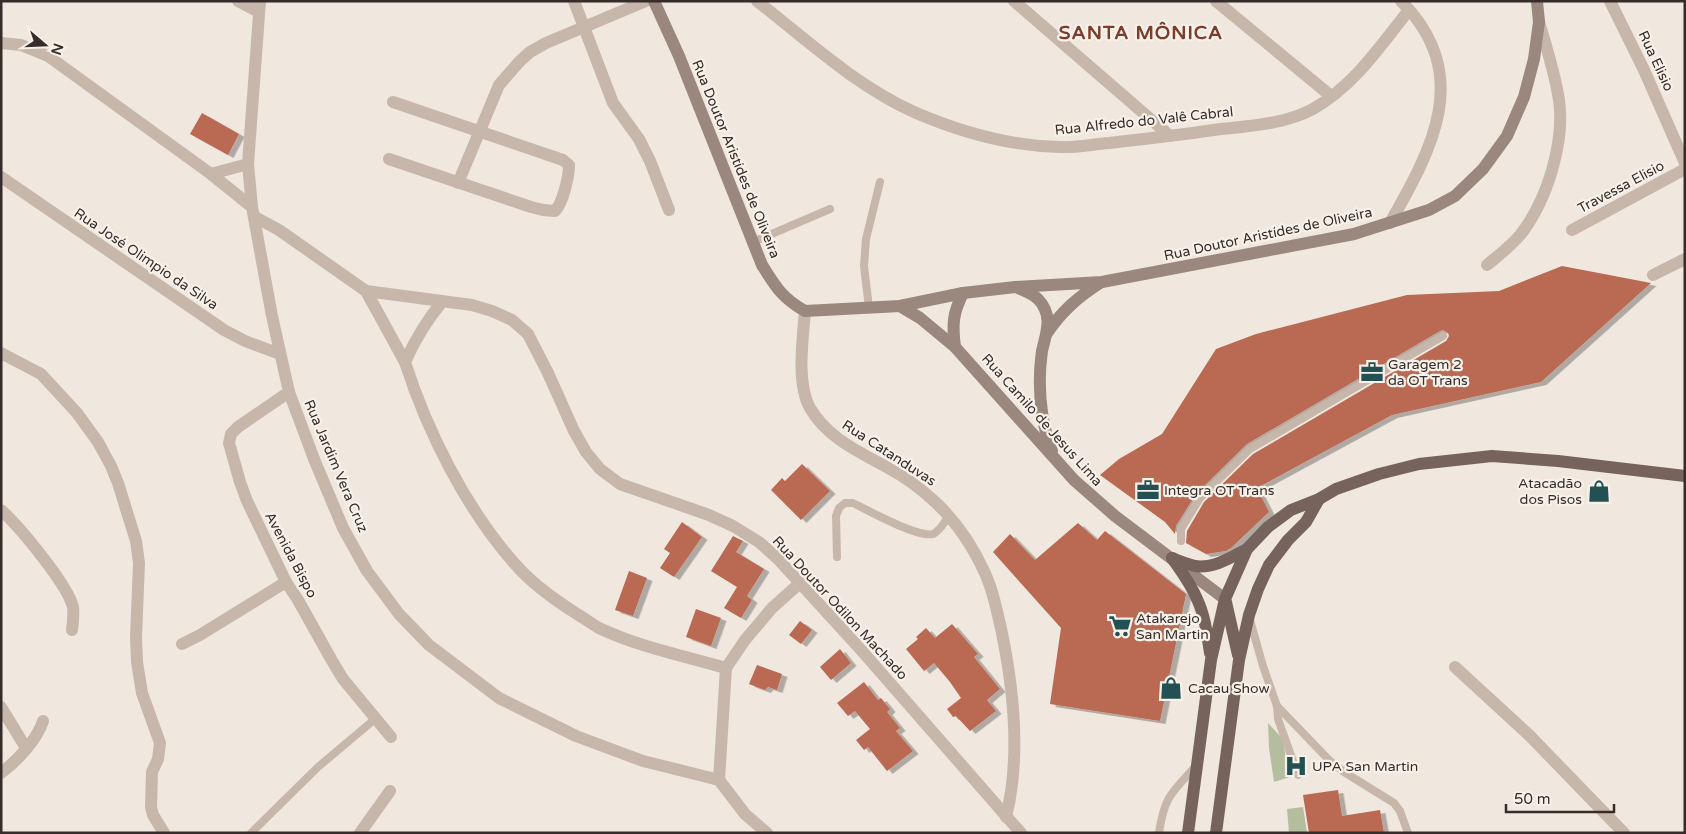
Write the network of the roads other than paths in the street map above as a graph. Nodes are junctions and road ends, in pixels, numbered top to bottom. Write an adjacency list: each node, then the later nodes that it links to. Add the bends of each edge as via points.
1 (238, 1): 11 (street)
2 (574, 1): 13 (street)
3 (646, 1): 13 (street)
4 (654, 1): 32 (main road, Rua Doutor Aristídes de Oliveira)
5 (757, 1): 18 (street, Rua Alfredo do Valê Cabral, via 877,94 960,130 1008,142 1061,148)
6 (1014, 1): 18 (street)
7 (1216, 1): 15 (street)
8 (1537, 1): 12 (main road, Rua Doutor Aristídes de Oliveira)
9 (1610, 1): 20 (street, Rua Elisio)
10 (1405, 5): 15 (street, Rua Alfredo do Valê Cabral, via 1360,72); 30 (street, via 1429,39 1440,69 1442,90 1433,134 1416,177)
11 (260, 6): 21 (street, Rua Jardim Vera Cruz)
12 (1539, 22): 30 (main road, Rua Doutor Aristídes de Oliveira, via 1524,97 1507,136 1488,162 1455,196 1429,210); 34 (street, via 1554,71 1559,102 1558,143 1544,194 1532,217 1508,249)
13 (584, 27): 17 (street, via 546,43 519,62 499,85); 28 (street, via 613,103 639,139)
14 (1, 43): 23 (street, Rua Doutor Odilon Machado, via 21,45 48,56)
15 (1331, 96): 18 (street, Rua Alfredo do Valê Cabral, via 1312,109 1284,120)
16 (393, 102): 17 (street)
17 (479, 132): 26 (street); 26 (street, via 566,161 569,172 560,204 554,210 543,210)
18 (1170, 136)
19 (389, 159): 26 (street)
20 (1685, 163)
21 (248, 164): 23 (street); 29 (street, Rua Jardim Vera Cruz)
22 (1685, 169): 31 (street, Travessa Elisio)
23 (211, 174): 29 (street, Rua Doutor Odilon Machado)
24 (1, 177): 48 (street, Rua José Olimpio da Silva, via 224,330)
25 (880, 182): 42 (lane, via 866,239 864,266)
26 (458, 183)
27 (830, 209): 32 (lane)
28 (669, 210)
29 (253, 212): 38 (street, Rua Doutor Odilon Machado); 48 (street, Rua Jardim Vera Cruz)
30 (1390, 223): 36 (main road, Rua Doutor Aristídes de Oliveira, via 1354,234)
31 (1572, 230)
32 (753, 242): 43 (main road, Rua Doutor Aristídes de Oliveira, via 778,291)
33 (1685, 259): 35 (street)
34 (1487, 265)
35 (1653, 276)
36 (1102, 282): 37 (main road, Rua Doutor Aristídes de Oliveira); 44 (main road, Rua Doutor Aristídes de Oliveira, via 1075,300)
37 (1015, 287): 39 (main road, Rua Doutor Aristídes de Oliveira); 44 (main road, via 1039,300 1048,321)
38 (366, 291): 40 (street, Rua Doutor Odilon Machado); 49 (street)
39 (963, 293): 41 (main road, Rua Doutor Aristídes de Oliveira); 46 (main road, via 952,327)
40 (442, 302): 49 (street, via 415,339); 61 (street, Rua Doutor Odilon Machado, via 492,311 512,320 528,334 574,431 600,469 620,484 733,526 778,559)
41 (900, 306): 42 (main road, Rua Doutor Aristídes de Oliveira); 46 (main road)
42 (869, 308): 43 (main road, Rua Doutor Aristídes de Oliveira)
43 (805, 310): 55 (street, Rua Catanduvas, via 803,381 809,406 819,421 840,441 893,470 933,500)
44 (1048, 333): 51 (main road, via 1042,351 1041,395 1047,440)
45 (1443, 336): 56 (lane, via 1250,449 1200,498 1181,529)
46 (955, 346): 51 (main road, Rua Camilo de Jesus Lima)
47 (1, 353): 82 (street, via 41,374 77,413 98,442 118,483 140,563 137,662 142,693 160,743 152,772 151,807)
48 (280, 354): 50 (street, Rua Jardim Vera Cruz)
49 (405, 362): 69 (street, via 421,408 459,484 485,527 515,565 554,599 599,628)
50 (289, 392): 60 (street, Avenida Bispo, via 238,427 231,434 229,443 247,501); 79 (street, Rua Jardim Vera Cruz, via 343,528 367,571 399,614 429,645 499,698 576,736 643,761)
51 (1056, 461): 59 (main road, Rua Camilo de Jesus Lima, via 1094,499)
52 (1685, 476): 53 (main road, via 1492,456 1419,464 1378,474 1336,489)
53 (1319, 499): 57 (main road, via 1291,510 1268,527); 63 (main road, via 1306,522 1269,565)
54 (1, 510): 64 (street, via 63,587 74,614)
55 (948, 517): 58 (lane, via 934,533 924,534 845,503 836,516); 81 (street, Rua Catanduvas, via 974,552 995,599 1012,700 1012,781)
56 (1181, 541)
57 (1247, 549): 59 (main road, via 1211,565 1196,566); 62 (main road)
58 (837, 557)
59 (1172, 558): 62 (main road, Rua Camilo de Jesus Lima); 66 (main road, via 1197,598 1205,622)
60 (286, 582): 65 (street); 72 (street, Avenida Bispo, via 343,679)
61 (800, 583): 69 (street, via 744,640); 81 (street, Rua Doutor Odilon Machado)
62 (1225, 599): 66 (main road); 67 (main road)
63 (1249, 615): 67 (main road); 70 (lane)
64 (72, 630)
65 (182, 644)
66 (1211, 660): 76 (main road)
67 (1239, 660): 89 (main road)
68 (1455, 667): 91 (street, via 1529,735)
69 (726, 668): 79 (street)
70 (1278, 706): 78 (lane, via 1278,719); 90 (lane, via 1330,761 1394,803)
71 (1, 707): 75 (street)
72 (375, 718): 74 (street, Avenida Bispo); 83 (lane, via 318,767)
73 (43, 722): 75 (street)
74 (391, 737)
75 (26, 748): 77 (street)
76 (1197, 765): 87 (lane, via 1166,802); 88 (main road)
77 (1, 773)
78 (1298, 774)
79 (719, 780): 85 (street, via 745,814)
80 (390, 791): 84 (street)
81 (1006, 817): 86 (street, Rua Doutor Odilon Machado)
82 (164, 833)
83 (251, 833)
84 (360, 833)
85 (767, 833)
86 (1020, 833)
87 (1159, 833)
88 (1188, 833)
89 (1216, 833)
90 (1408, 833)
91 (1624, 833)

